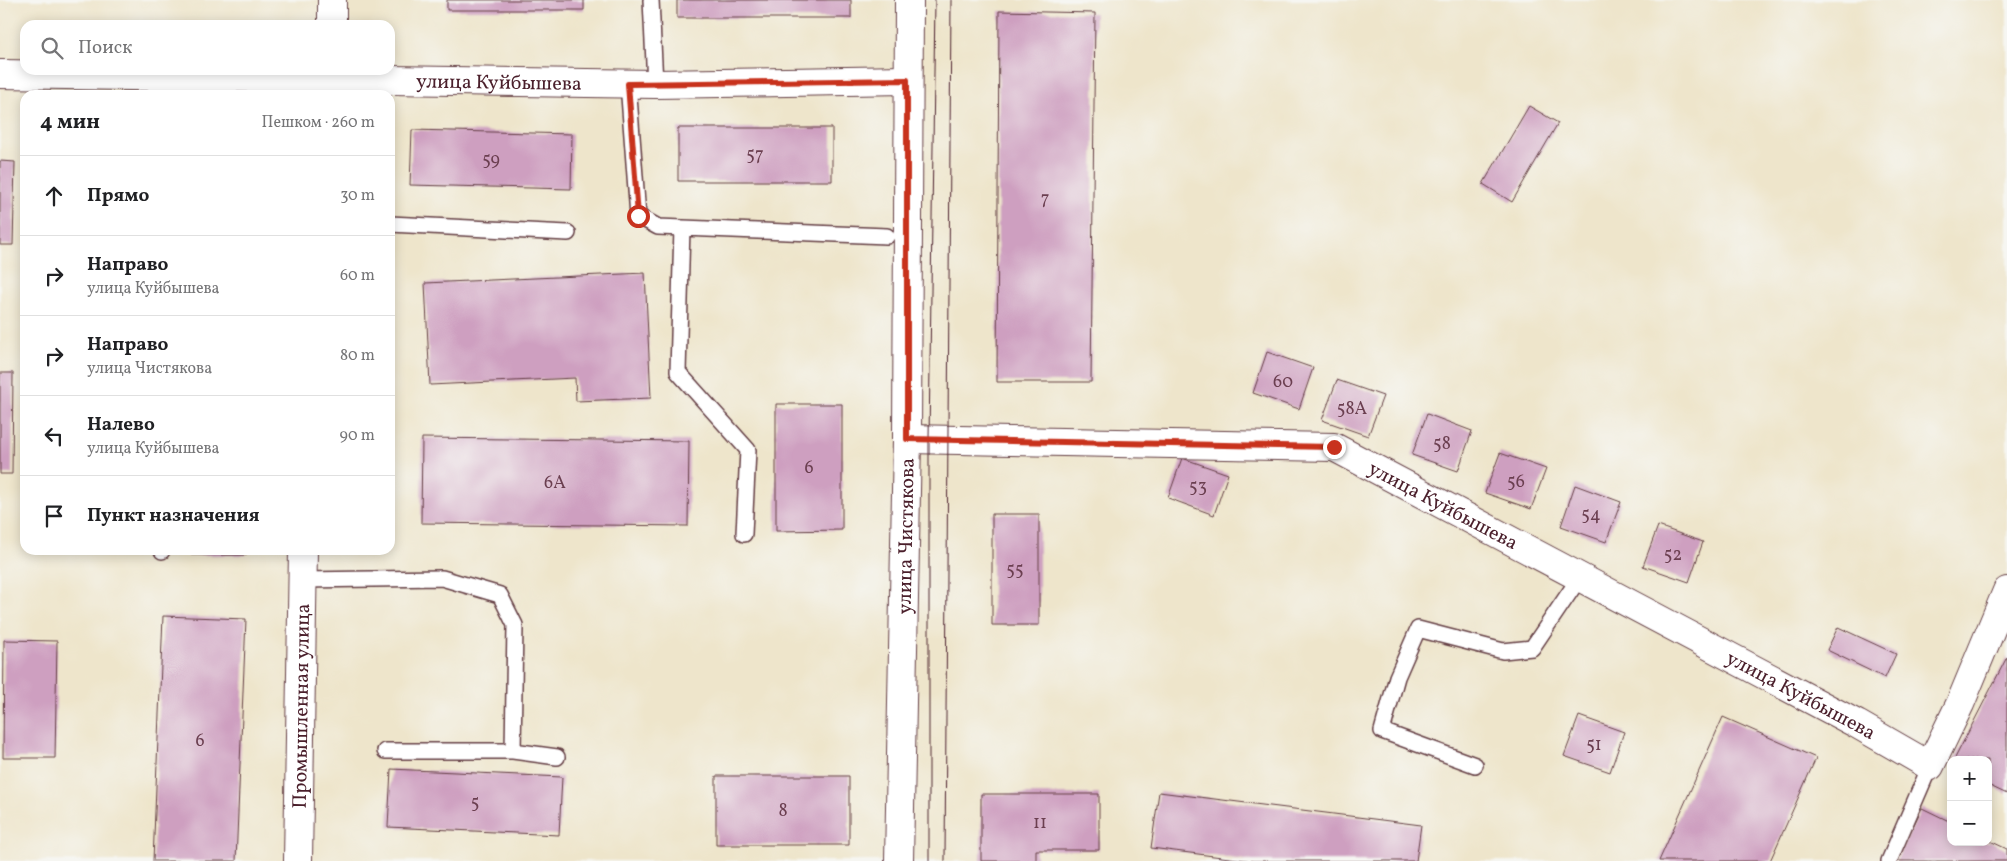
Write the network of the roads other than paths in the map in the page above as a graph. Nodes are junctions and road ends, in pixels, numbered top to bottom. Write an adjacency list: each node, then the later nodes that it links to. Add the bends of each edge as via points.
1 (332, 0): 4 (street)
2 (651, 0): 11 (lane)
3 (909, 0): 8 (street, улица Чистякова)
4 (332, 20)
5 (0, 74): 6 (street, улица Куйбышева)
6 (20, 74)
7 (45, 75): 9 (street, улица Куйбышева)
8 (907, 80): 11 (street, улица Куйбышева); 16 (street, улица Чистякова)
9 (314, 81): 10 (street, улица Куйбышева)
10 (628, 84): 11 (street, улица Куйбышева); 13 (lane, via 638,216 658,227)
11 (656, 84)
12 (395, 224): 14 (lane)
13 (682, 228): 15 (lane); 17 (lane, via 678,372 748,450)
14 (568, 233)
15 (887, 236)
16 (907, 439): 19 (street, улица Куйбышева, via 1334,447); 28 (street, улица Чистякова)
17 (744, 534)
18 (303, 555): 20 (street, Промышленная улица)
19 (1580, 577): 25 (lane, via 1532,648 1503,651 1418,629 1397,677 1382,731); 26 (street, улица Куйбышева)
20 (303, 580): 23 (lane, via 442,578 500,594 515,625); 27 (street, Промышленная улица)
21 (2007, 590): 26 (street, via 1960,704)
22 (385, 751): 23 (lane)
23 (513, 751): 24 (lane)
24 (557, 757)
25 (1475, 764)
26 (1930, 766): 29 (lane)
27 (298, 861)
28 (900, 861)
29 (1889, 861)

